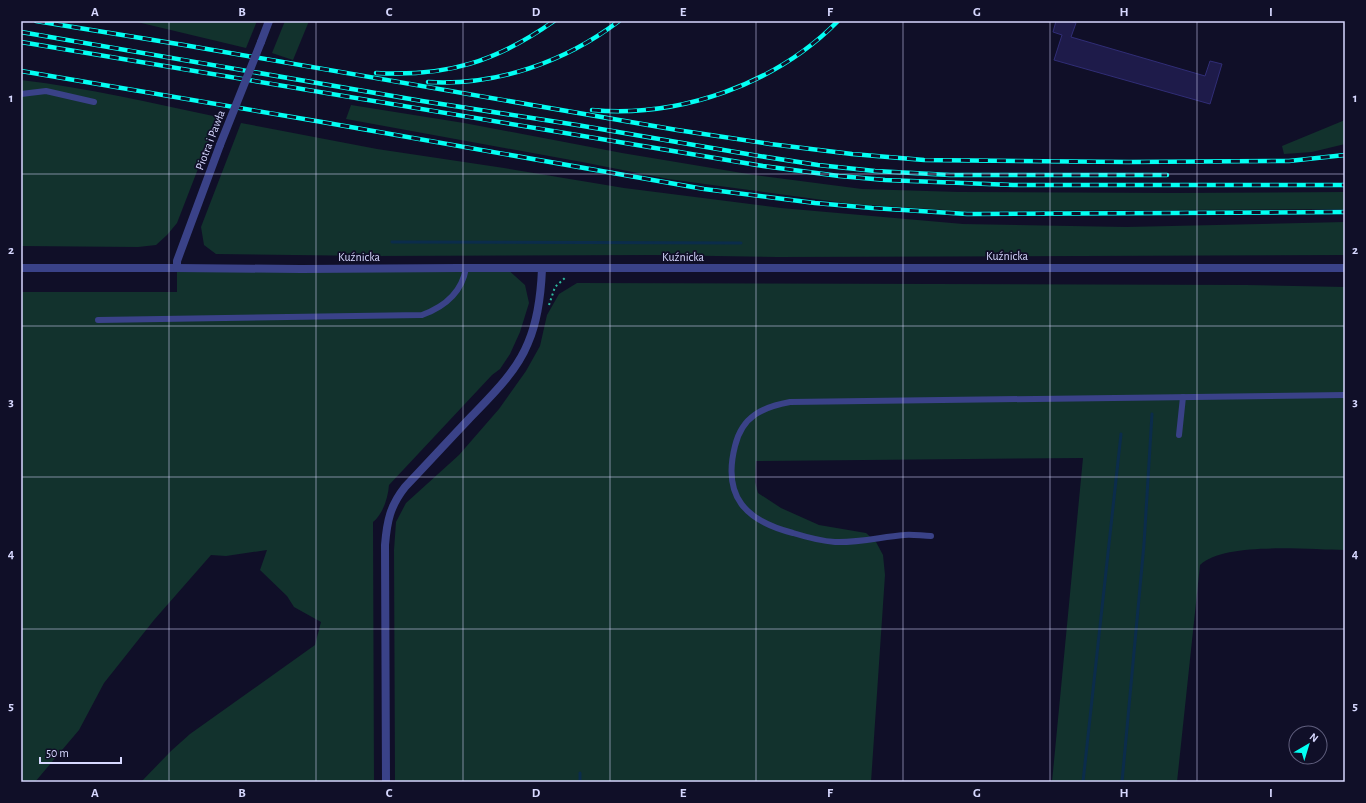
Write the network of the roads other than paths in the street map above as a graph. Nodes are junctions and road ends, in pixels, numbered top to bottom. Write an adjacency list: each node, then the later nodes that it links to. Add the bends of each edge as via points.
1 (269, 21): 5 (street, Piotra i Pawła, bridge, via 176,261)
2 (21, 94): 3 (lane, via 46,91)
3 (94, 102)
4 (21, 268): 5 (street, Kuźnicka)
5 (176, 268): 6 (street, Kuźnicka)
6 (466, 268): 7 (street, Kuźnicka); 9 (lane, via 464,279 450,298 435,310 422,315)
7 (542, 268): 8 (street, Kuźnicka); 14 (street, via 539,305 529,342 516,365 398,496 390,514 385,545)
8 (1345, 268)
9 (98, 320)
10 (1345, 395): 11 (lane)
11 (1183, 397): 12 (lane); 13 (lane, via 790,402 775,404 761,410 749,418 740,431 732,466 734,488 740,503 759,521 783,531 834,542 905,535)
12 (1179, 434)
13 (931, 536)
14 (386, 782)

